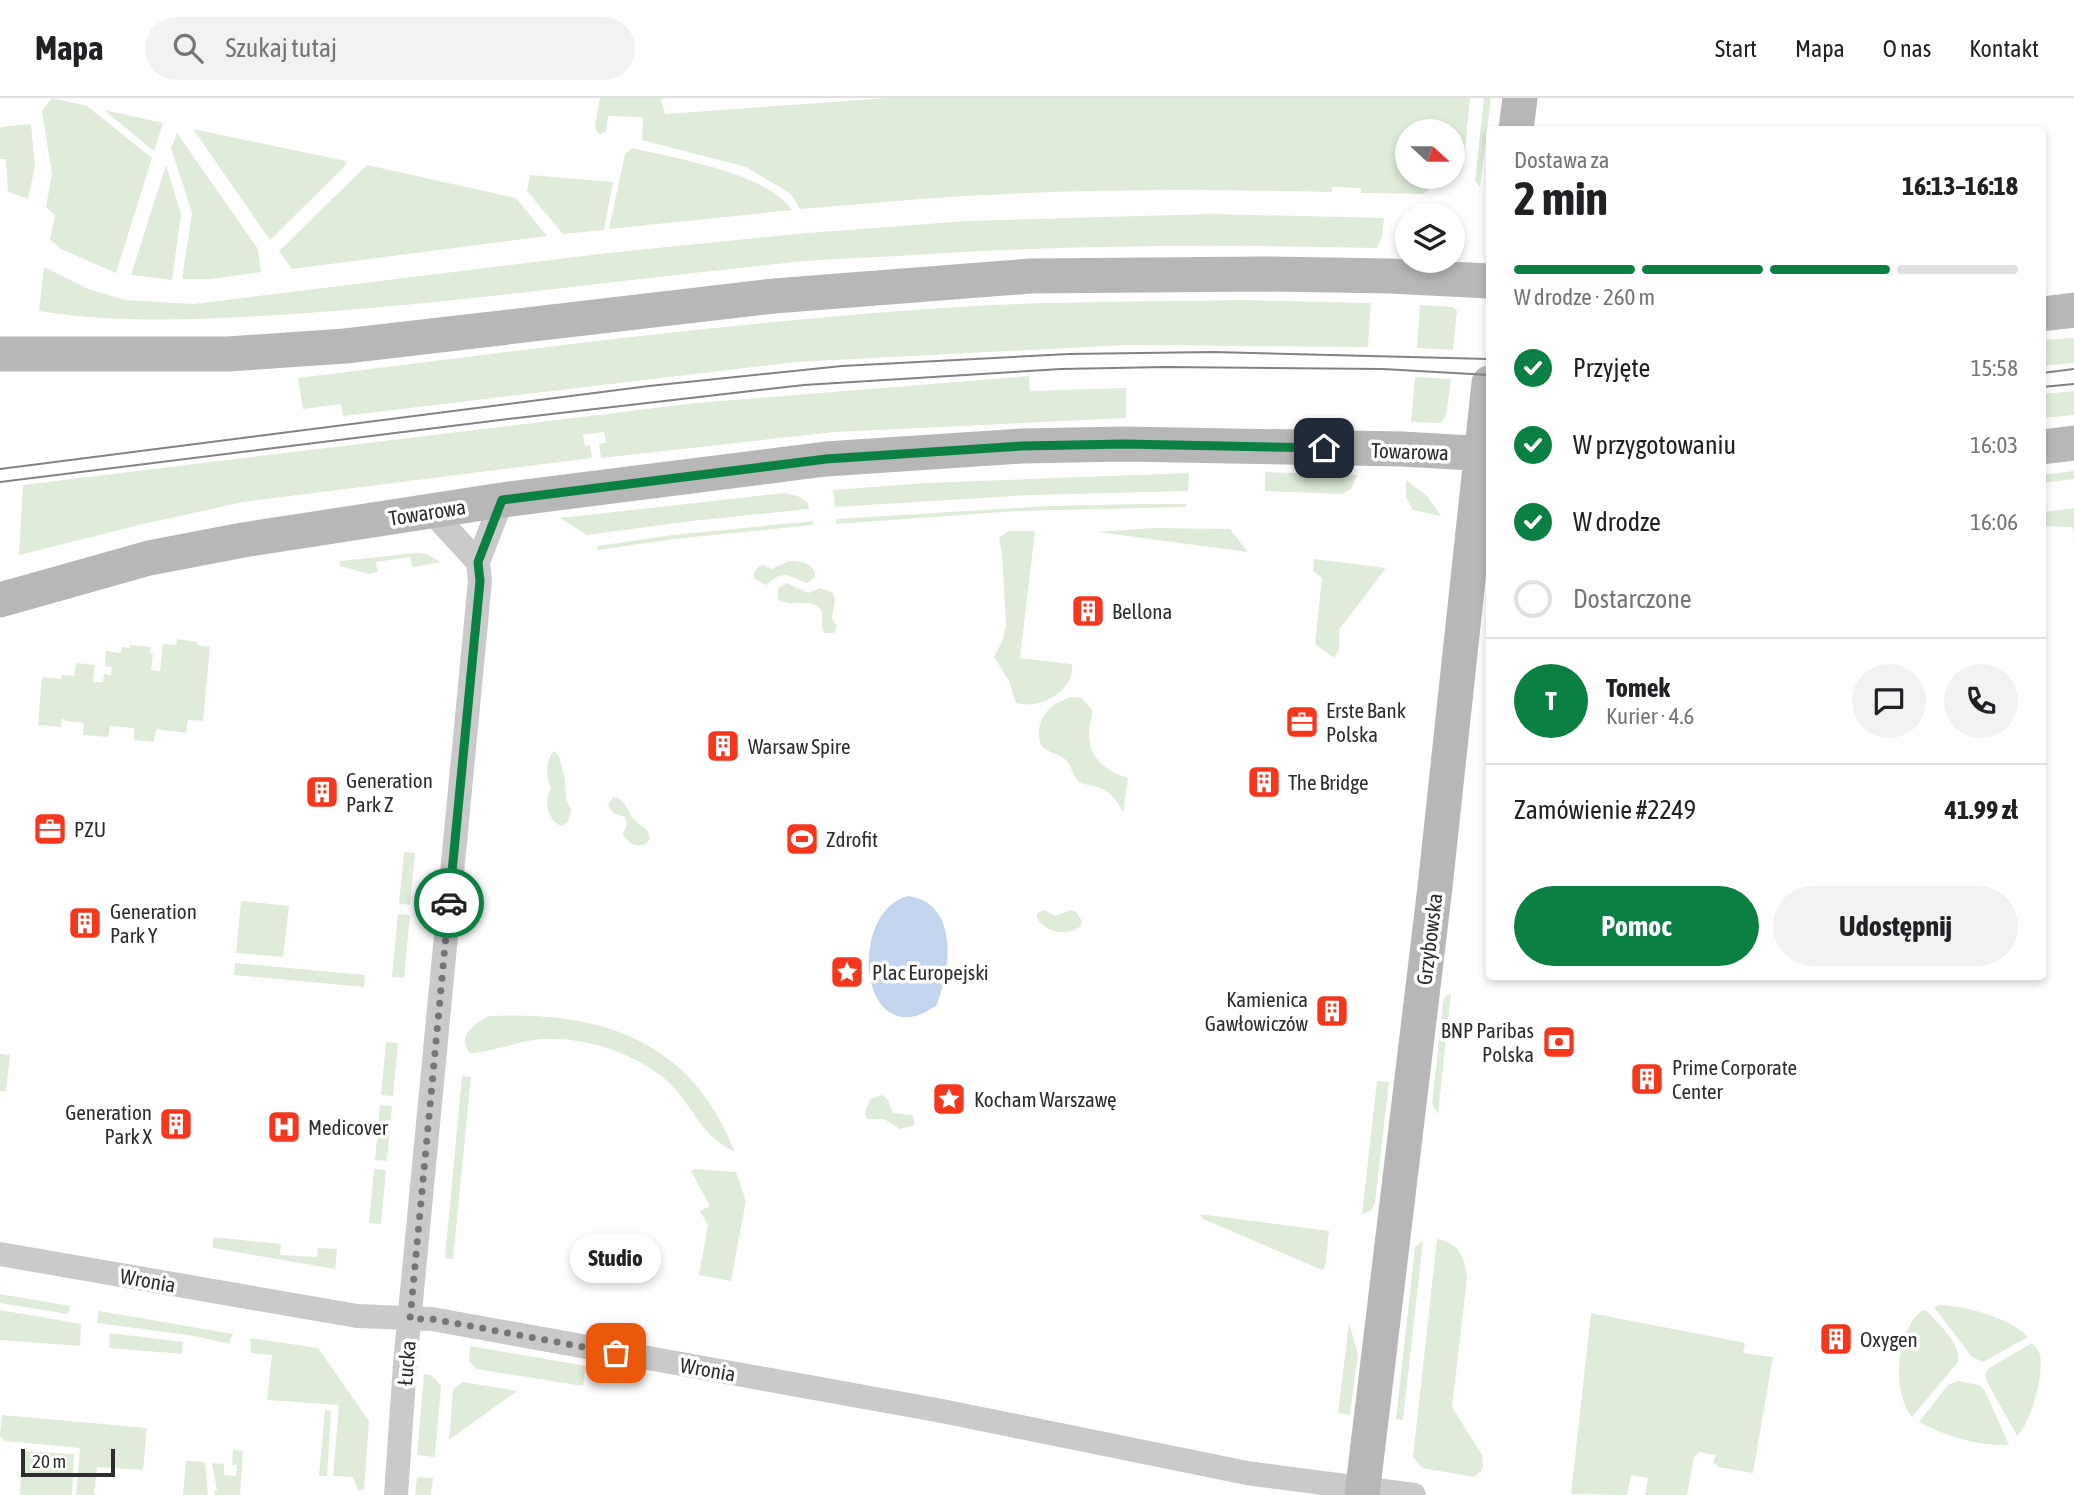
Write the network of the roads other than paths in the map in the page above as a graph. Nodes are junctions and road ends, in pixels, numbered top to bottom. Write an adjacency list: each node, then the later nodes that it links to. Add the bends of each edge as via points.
1 (1520, 98): 2 (main road)
2 (1516, 126)
3 (1486, 281): 6 (main road, via 1264,274 1031,276 774,296 345,346 229,354)
4 (2074, 310): 5 (main road)
5 (2046, 314)
6 (0, 354)
7 (1486, 436): 10 (main road, Grzybowska)
8 (2074, 443): 9 (main road)
9 (2046, 446)
10 (1485, 454): 11 (main road, Towarowa, via 1186,445 1022,446 826,459); 17 (main road, Grzybowska)
11 (502, 500): 12 (main road, Towarowa); 13 (street, Łucka)
12 (431, 511): 13 (street); 14 (main road, Towarowa, via 149,558)
13 (478, 562): 16 (street, Łucka, via 480,581)
14 (0, 600)
15 (0, 1254): 16 (street, Wronia, via 357,1316)
16 (410, 1319): 17 (street, Wronia, via 432,1319 942,1411); 18 (street, Łucka)
17 (1363, 1492): 19 (street, Wronia)
18 (396, 1495)
19 (1414, 1495)

